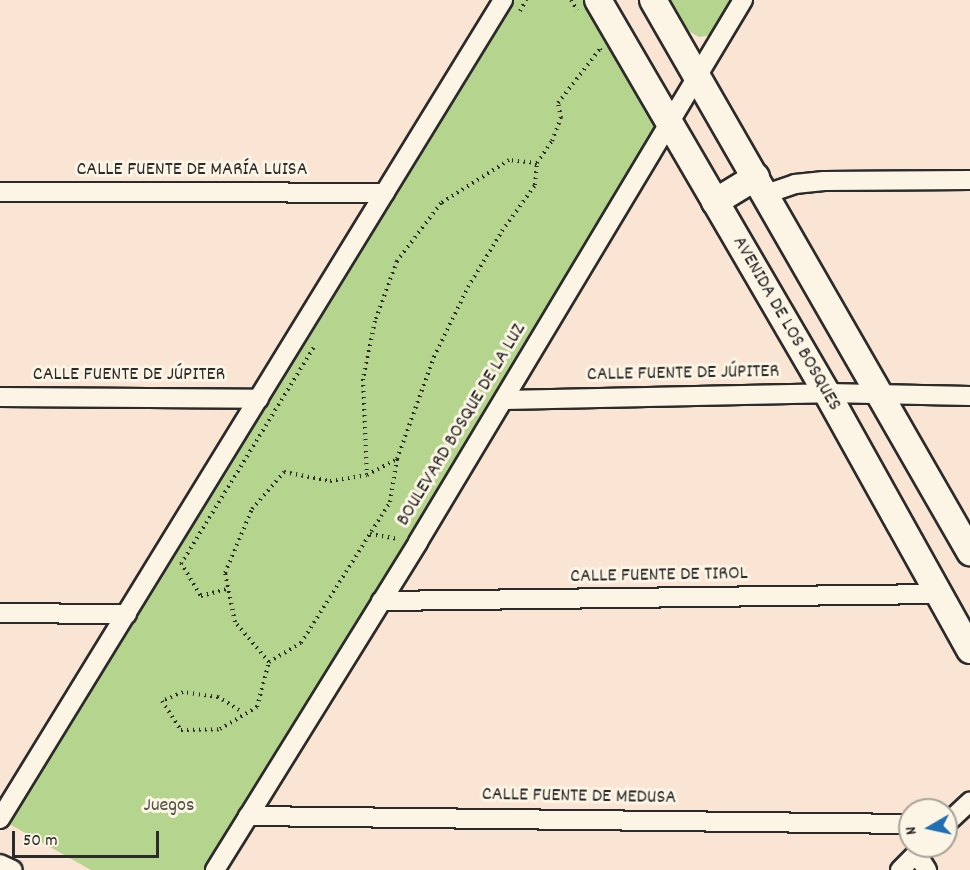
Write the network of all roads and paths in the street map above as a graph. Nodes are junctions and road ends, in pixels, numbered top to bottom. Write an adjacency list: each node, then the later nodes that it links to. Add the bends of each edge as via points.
1 (503, 0): 12 (street)
2 (598, 0): 7 (main road, AVENIDA DE LOS BOSQUES)
3 (653, 0): 6 (main road)
4 (743, 0): 6 (street, BOULEVARD BOSQUE DE LA LUZ)
5 (605, 58): 8 (path, via 600,49 558,103 561,118)
6 (698, 76): 7 (street, BOULEVARD BOSQUE DE LA LUZ); 10 (main road)
7 (668, 122): 13 (main road, AVENIDA DE LOS BOSQUES); 19 (street, BOULEVARD BOSQUE DE LA LUZ)
8 (537, 163): 20 (path, via 535,185 468,287 434,357); 21 (path, via 509,160 441,203 397,261 375,321 363,379)
9 (970, 180): 10 (street, via 824,181)
10 (761, 186): 13 (main road); 15 (main road)
11 (0, 192): 12 (street, CALLE FUENTE DE MARÍA LUISA)
12 (385, 194): 18 (street)
13 (715, 202): 14 (main road, AVENIDA DE LOS BOSQUES)
14 (826, 393): 15 (street, CALLE FUENTE DE JÚPITER); 19 (street, CALLE FUENTE DE JÚPITER); 29 (main road, AVENIDA DE LOS BOSQUES)
15 (881, 396): 16 (street, CALLE FUENTE DE JÚPITER); 27 (main road)
16 (970, 396)
17 (0, 397): 18 (street, CALLE FUENTE DE JÚPITER)
18 (259, 399): 26 (street)
19 (504, 400): 25 (street, BOULEVARD BOSQUE DE LA LUZ)
20 (397, 459): 21 (path); 23 (path, via 390,502)
21 (367, 475): 28 (path, via 330,481 284,472 252,509 225,573)
22 (402, 528): 24 (path)
23 (370, 534): 24 (path); 34 (path, via 301,643)
24 (396, 538): 25 (path)
25 (418, 542): 30 (street, BOULEVARD BOSQUE DE LA LUZ)
26 (169, 544): 28 (path, via 201,596); 32 (street)
27 (970, 552)
28 (229, 589): 34 (path, via 235,622)
29 (938, 594): 30 (street, CALLE FUENTE DE TIROL); 33 (main road, AVENIDA DE LOS BOSQUES)
30 (381, 601): 38 (street, BOULEVARD BOSQUE DE LA LUZ)
31 (0, 613): 32 (street)
32 (127, 614): 39 (street)
33 (970, 650)
34 (268, 663): 35 (path, via 257,707 220,729 181,730 162,701 183,692 218,697)
35 (239, 710)
36 (970, 802): 37 (street)
37 (958, 813)
38 (248, 816): 40 (street, CALLE FUENTE DE MEDUSA); 44 (street, BOULEVARD BOSQUE DE LA LUZ)
39 (0, 819)
40 (898, 824)
41 (912, 858): 45 (street)
42 (0, 864): 43 (street)
43 (14, 870)
44 (215, 870)
45 (900, 870)

